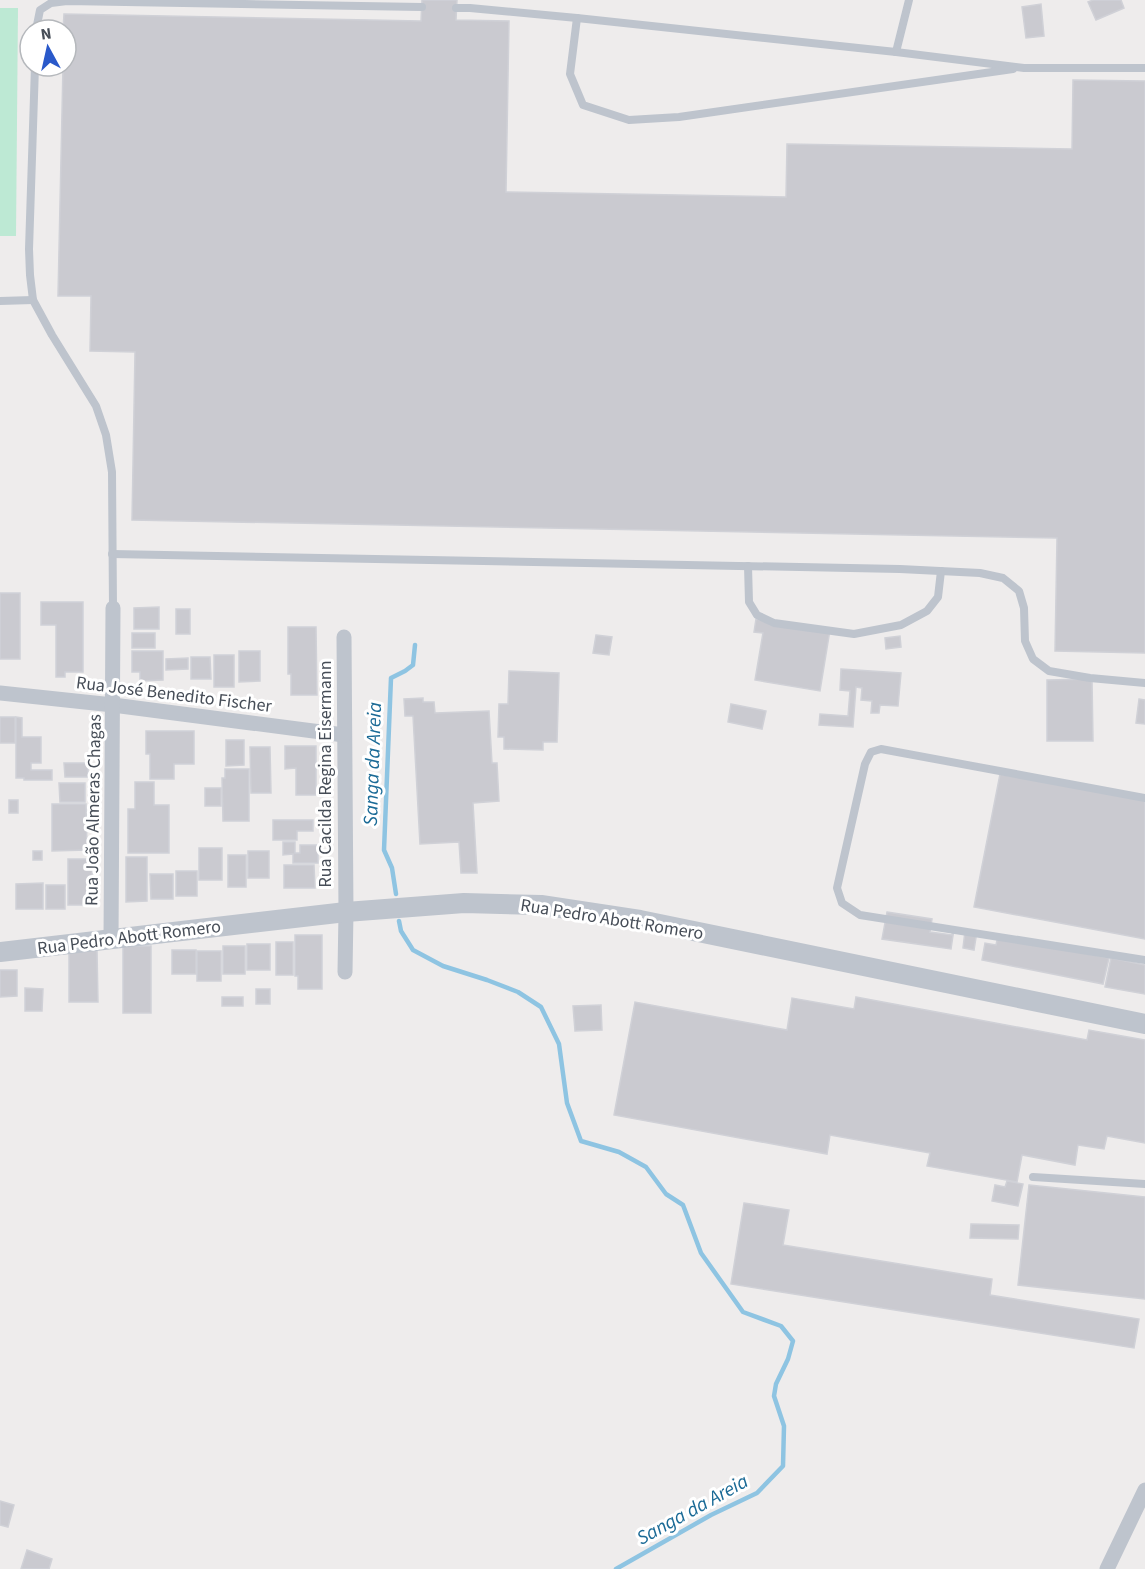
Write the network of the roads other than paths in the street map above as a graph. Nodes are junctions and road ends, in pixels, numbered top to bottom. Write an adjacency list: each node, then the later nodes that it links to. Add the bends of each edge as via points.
1 (909, 0): 6 (lane)
2 (422, 7): 4 (lane, via 67,1 51,3 39,10)
3 (456, 8): 5 (lane)
4 (38, 18)
5 (577, 18): 6 (lane); 7 (lane, via 570,74 583,105 629,120 679,117)
6 (896, 52): 7 (lane)
7 (1024, 68): 8 (lane)
8 (1145, 68)
9 (35, 78): 10 (lane, via 29,249)
10 (33, 300): 11 (lane); 12 (lane, via 96,406 106,435 112,472)
11 (0, 301)
12 (112, 554): 13 (lane); 15 (lane)
13 (748, 566): 14 (lane); 14 (lane, via 749,602 757,615 774,623 854,634 901,625 927,610 938,597)
14 (941, 571): 17 (lane, via 1003,578 1019,591 1025,641 1033,659 1049,671)
15 (114, 608): 19 (street, Rua João Almeras Chagas)
16 (344, 637): 20 (street, Rua Cacilda Regina Eisermann)
17 (1145, 683)
18 (0, 693): 19 (street, Rua José Benedito Fischer)
19 (113, 705): 20 (street, Rua José Benedito Fischer); 23 (street, Rua João Almeras Chagas)
20 (344, 735): 22 (street, Rua Cacilda Regina Eisermann)
21 (1145, 798): 25 (lane, via 881,749 871,752 865,764 837,888 842,903 860,915)
22 (346, 912): 23 (street, Rua Pedro Abott Romero); 26 (street, Rua Cacilda Regina Eisermann); 27 (street, Rua Pedro Abott Romero, via 464,903 541,905 640,920)
23 (111, 940): 24 (street, Rua Pedro Abott Romero)
24 (0, 952)
25 (1145, 960)
26 (345, 972)
27 (1145, 1024)
28 (1033, 1178): 29 (lane)
29 (1145, 1184)
30 (1145, 1490): 31 (street)
31 (1107, 1569)

